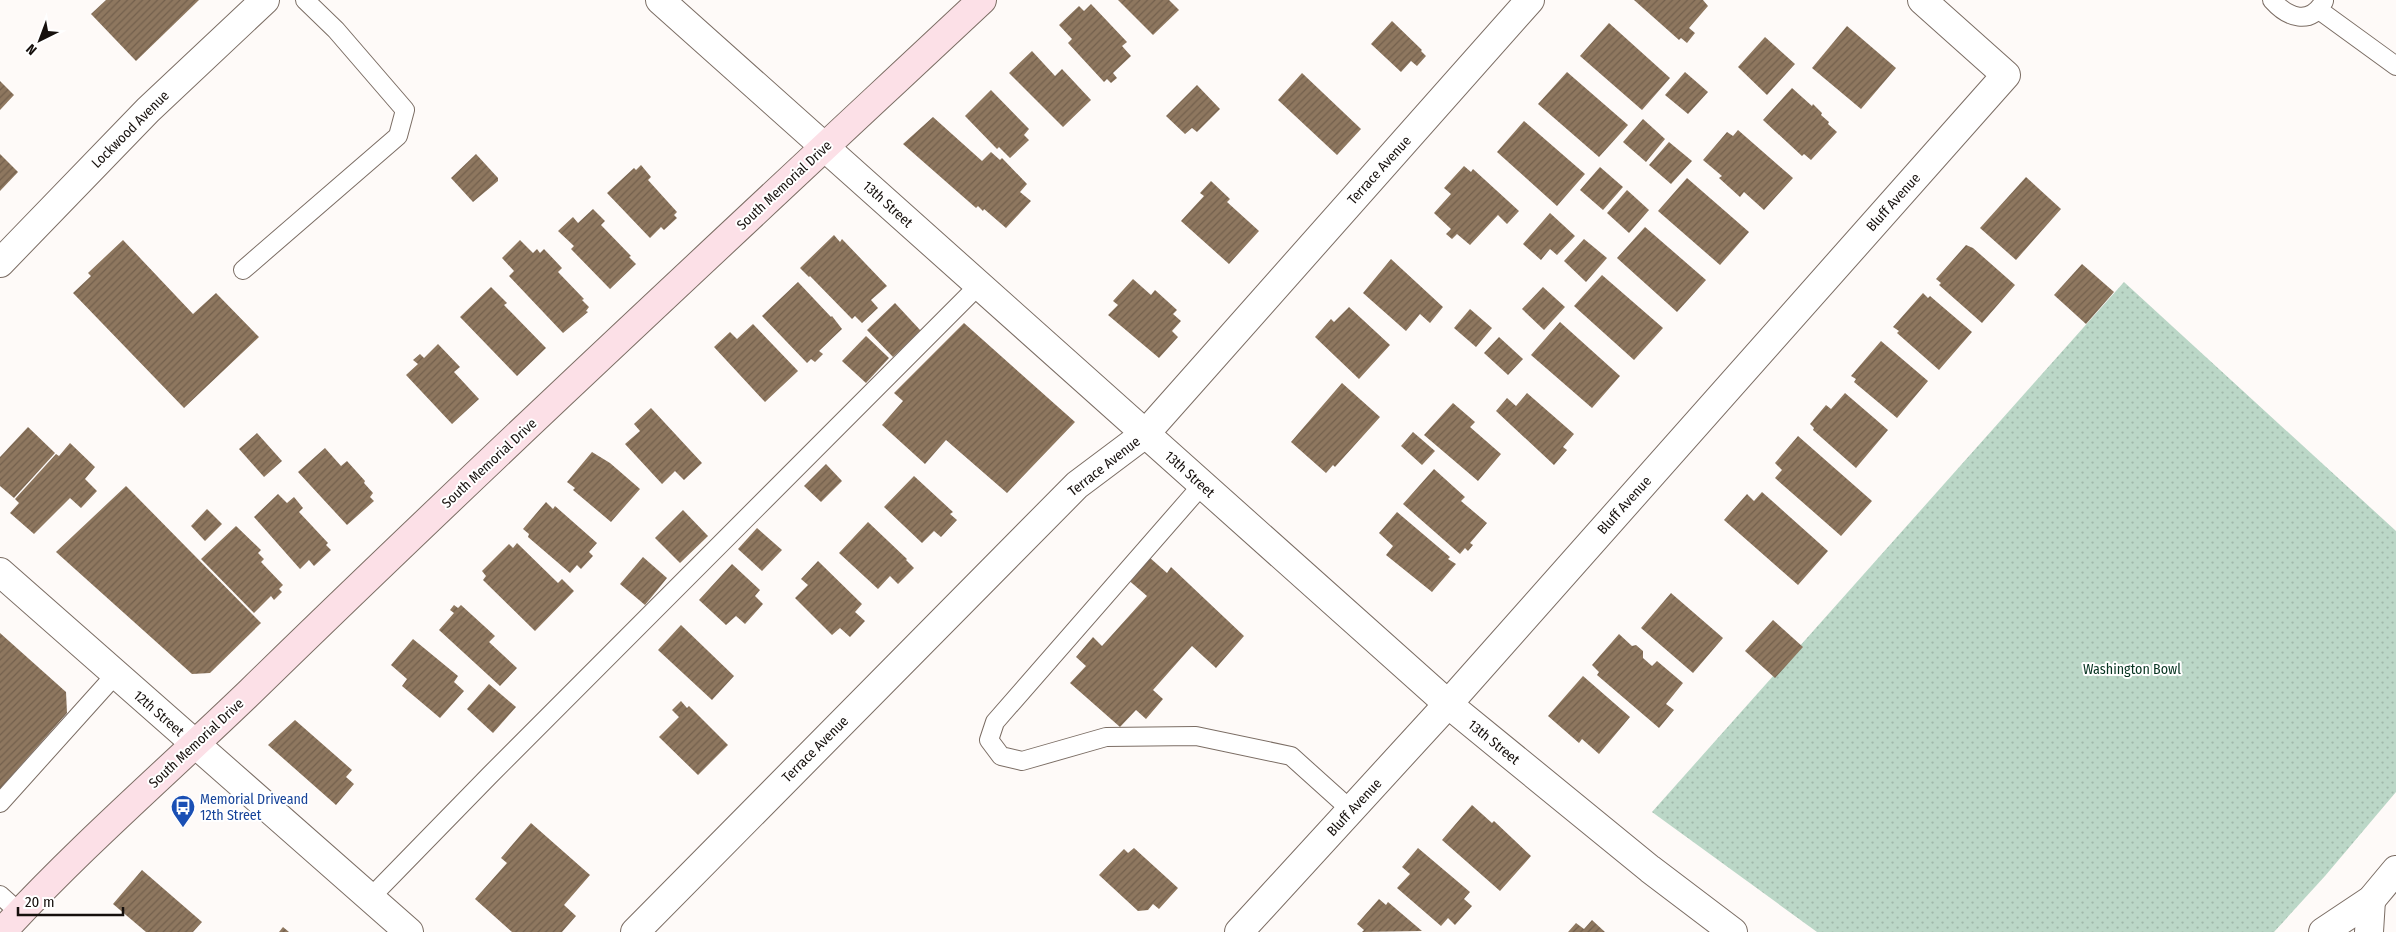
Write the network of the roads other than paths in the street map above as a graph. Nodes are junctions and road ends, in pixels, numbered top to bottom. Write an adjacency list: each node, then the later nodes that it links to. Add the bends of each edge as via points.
1 (264, 0): 11 (street, Lockwood Avenue, via 148,110)
2 (305, 0): 12 (lane, via 336,30 405,110 398,136)
3 (660, 0): 10 (street, 13th Street)
4 (982, 0): 10 (main road, South Memorial Drive)
5 (1530, 0): 14 (street, Terrace Avenue)
6 (1922, 0): 18 (street, Bluff Avenue, via 2006,75)
7 (2272, 0): 8 (lane, via 2295,17 2308,16)
8 (2321, 5): 9 (lane)
9 (2396, 66)
10 (825, 147): 13 (street, 13th Street); 19 (main road, South Memorial Drive, via 318,625)
11 (0, 263)
12 (243, 270)
13 (979, 285): 14 (street, 13th Street); 24 (lane)
14 (1146, 434): 15 (street, 13th Street); 28 (street, Terrace Avenue, via 1077,485)
15 (1202, 485): 18 (street, 13th Street); 21 (lane, via 994,722 989,740 1001,756 1022,761 1106,736 1196,736 1291,756)
16 (0, 572): 17 (street, 12th Street)
17 (116, 674): 19 (street, 12th Street); 20 (lane)
18 (1448, 704): 21 (street, Bluff Avenue); 30 (street, 13th Street, via 1650,869)
19 (196, 745): 24 (street, 12th Street); 26 (main road, South Memorial Drive, via 162,774)
20 (0, 803)
21 (1351, 810): 29 (street, Bluff Avenue)
22 (2396, 870): 25 (street)
23 (0, 895): 26 (lane)
24 (370, 898): 27 (street, 12th Street)
25 (2370, 900): 31 (street); 32 (street)
26 (11, 922)
27 (409, 932)
28 (635, 932)
29 (1239, 932)
30 (1733, 932)
31 (2324, 932)
32 (2369, 932)

